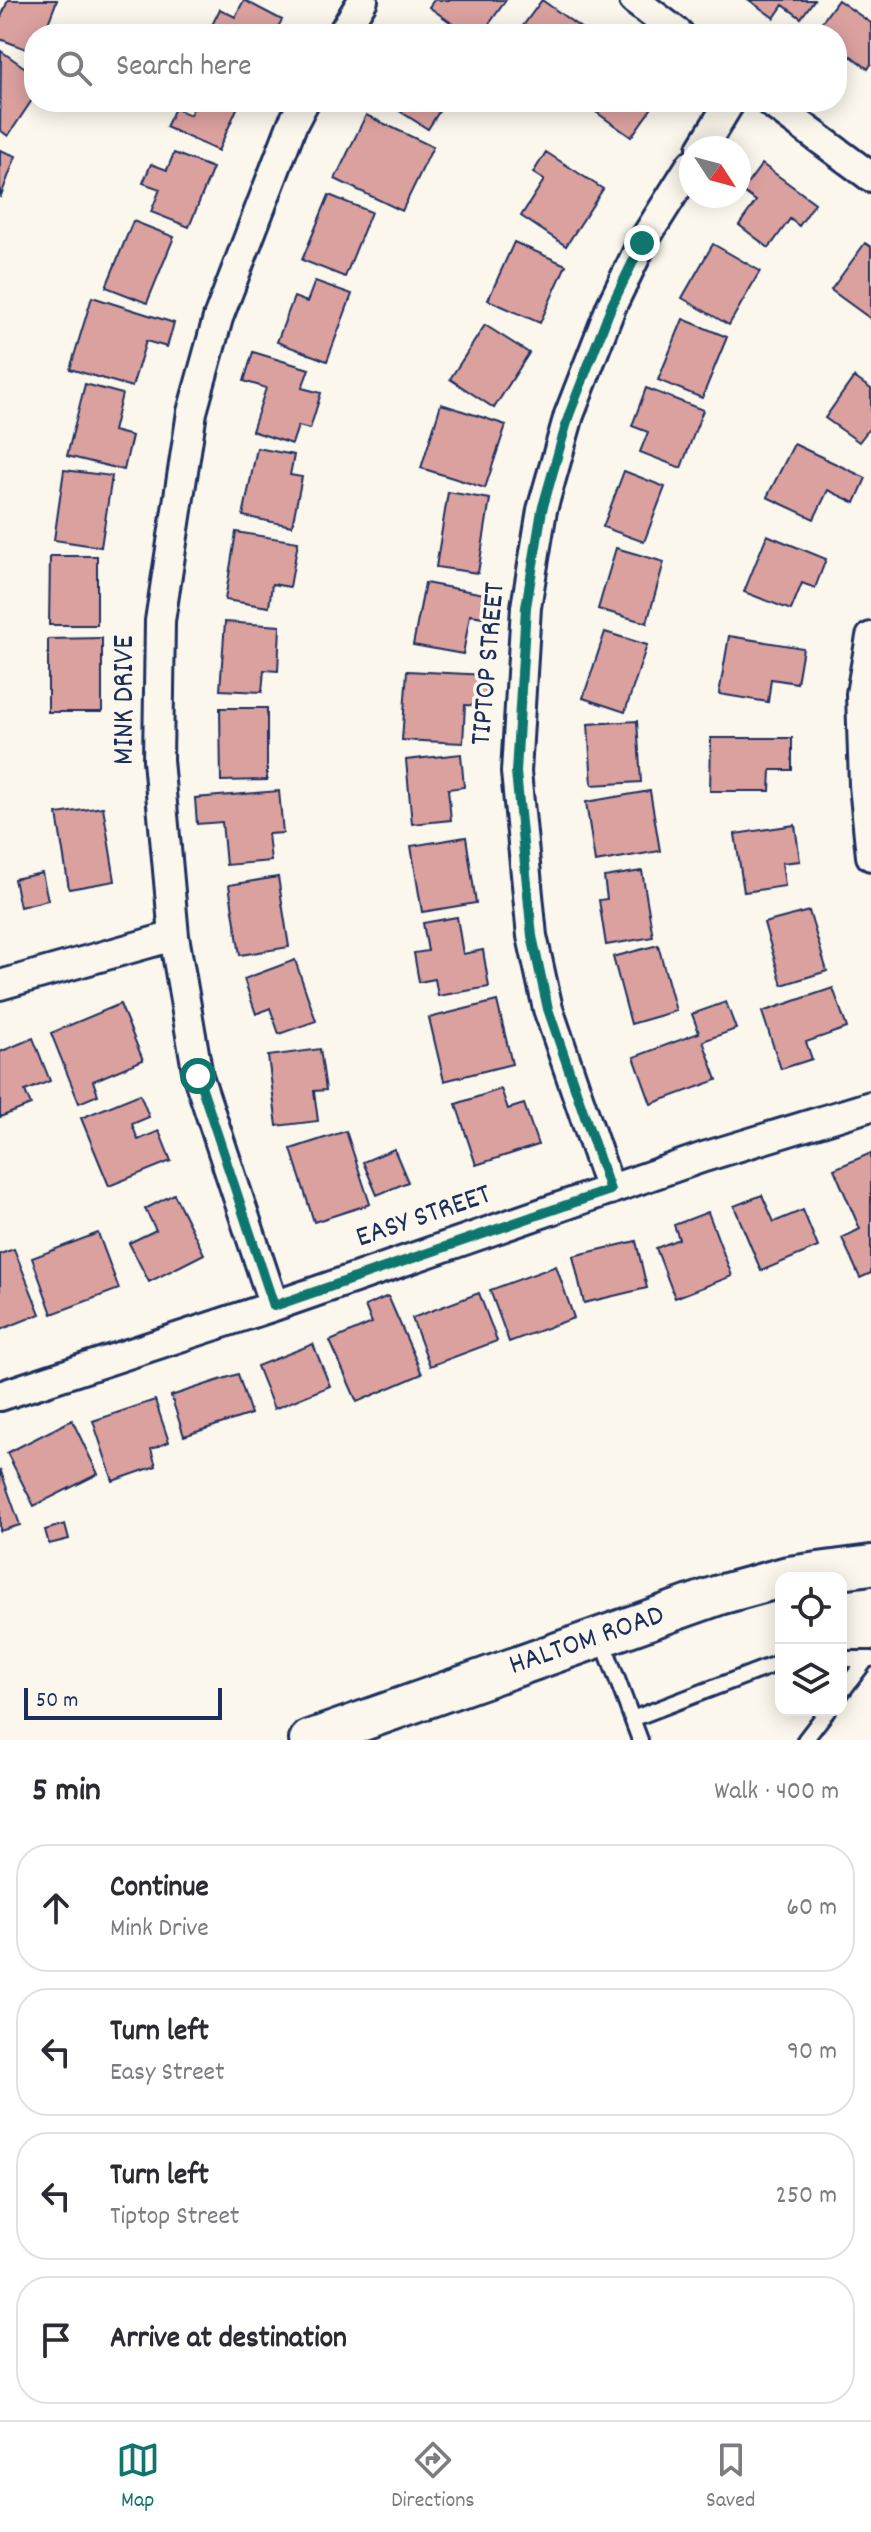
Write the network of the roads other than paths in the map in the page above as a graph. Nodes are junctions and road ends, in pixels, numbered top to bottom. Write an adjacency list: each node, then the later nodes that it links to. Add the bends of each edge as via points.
1 (363, 0): 3 (street)
2 (634, 0): 4 (street)
3 (348, 24)
4 (666, 24)
5 (299, 112): 13 (street, MINK DRIVE, via 218,318 189,427 160,621 158,760)
6 (724, 112): 8 (street)
7 (783, 112): 9 (street)
8 (709, 136)
9 (871, 177)
10 (679, 184): 16 (street, TIPTOP STREET, via 611,307 569,415 542,510 526,607 516,772 532,936 548,1009)
11 (871, 637): 12 (street, via 861,694)
12 (871, 856)
13 (174, 936): 14 (street); 17 (street, MINK DRIVE, via 198,1076)
14 (0, 985)
15 (871, 1106): 16 (street, EASY STREET)
16 (610, 1190): 17 (street, EASY STREET)
17 (274, 1306): 18 (street, EASY STREET)
18 (0, 1396)
19 (871, 1565): 20 (main road, HALTOM ROAD, via 788,1576)
20 (602, 1637): 26 (lane); 27 (main road, HALTOM ROAD)
21 (847, 1659): 22 (lane)
22 (868, 1659): 24 (lane)
23 (775, 1664): 26 (lane)
24 (847, 1685)
25 (823, 1716): 29 (lane)
26 (632, 1719): 28 (lane)
27 (309, 1740)
28 (640, 1740)
29 (805, 1740)

